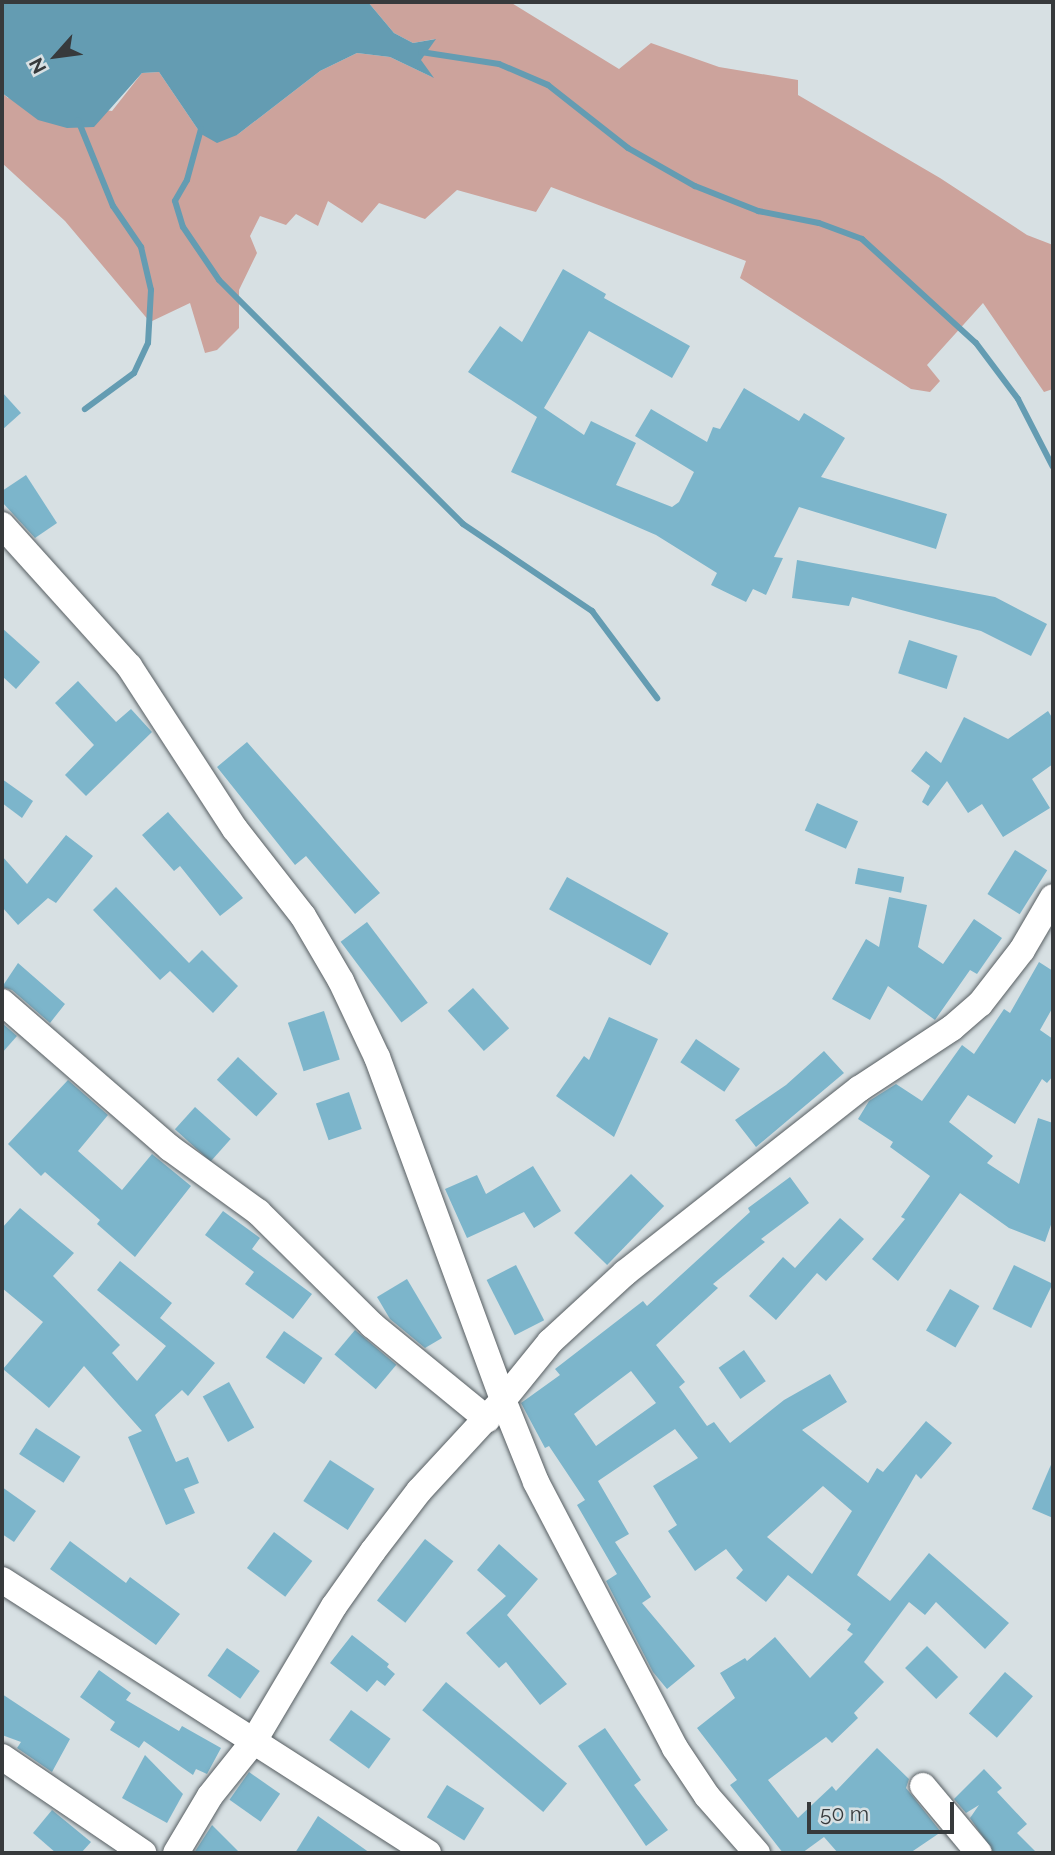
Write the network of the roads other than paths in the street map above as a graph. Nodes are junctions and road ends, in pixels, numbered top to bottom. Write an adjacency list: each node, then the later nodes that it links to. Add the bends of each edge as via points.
1 (2, 525): 4 (street, via 136,675 196,773 303,916 334,970 377,1056)
2 (1053, 897): 4 (street, via 1022,950 980,1004 859,1089 625,1273 550,1342)
3 (2, 1002): 4 (street, via 170,1148 258,1212 372,1325)
4 (495, 1409): 6 (street, via 405,1507 355,1575); 12 (street, via 675,1748 708,1796)
5 (2, 1580): 6 (street)
6 (254, 1741): 10 (street, via 210,1797); 11 (street)
7 (2, 1757): 9 (street)
8 (923, 1786): 13 (street)
9 (143, 1853)
10 (176, 1853)
11 (428, 1853)
12 (757, 1853)
13 (979, 1853)

